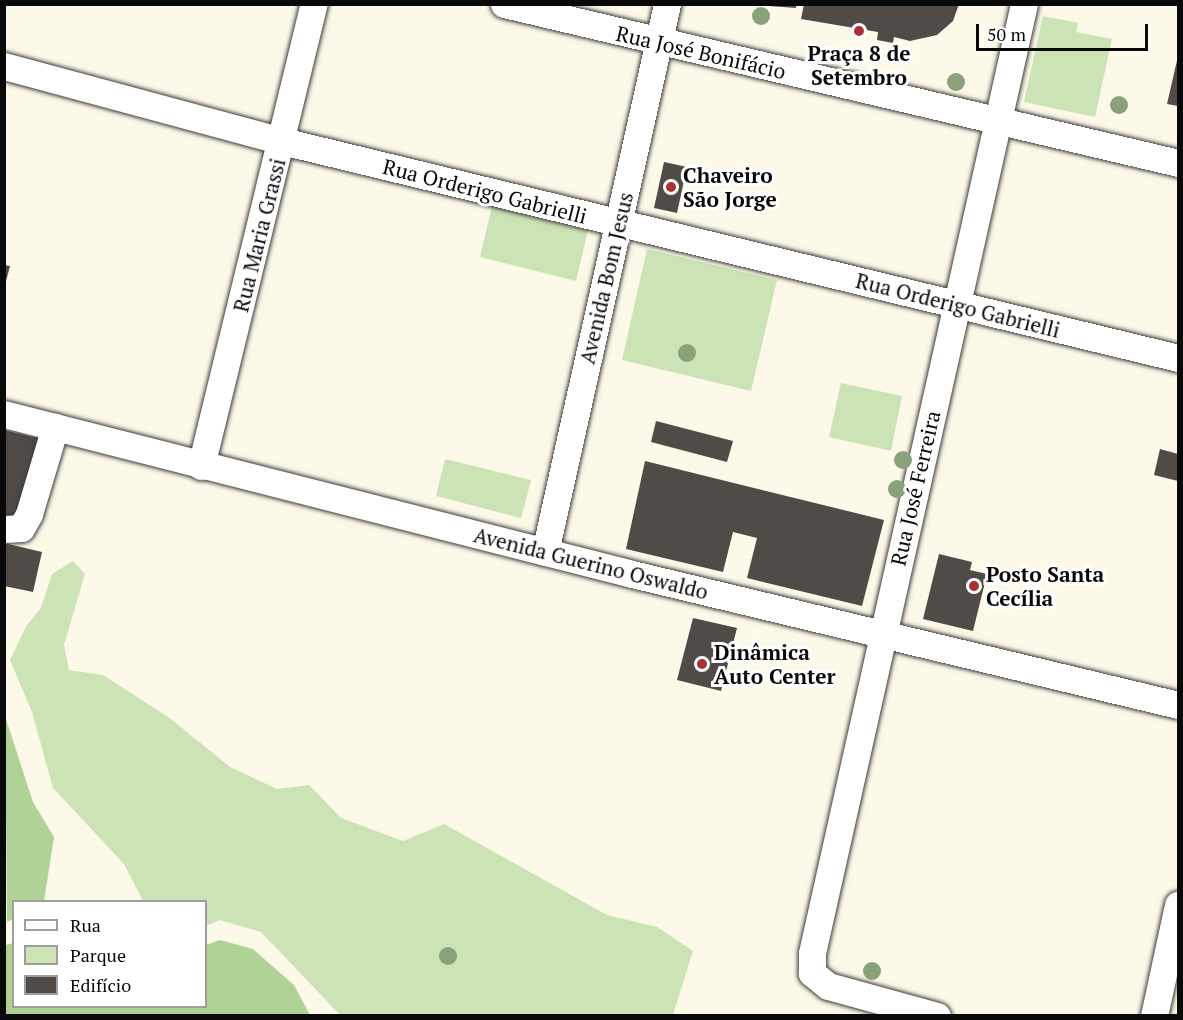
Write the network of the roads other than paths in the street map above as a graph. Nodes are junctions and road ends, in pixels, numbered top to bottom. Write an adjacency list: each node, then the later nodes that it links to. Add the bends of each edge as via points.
1 (314, 4): 8 (street, Rua Maria Grassi)
2 (504, 4): 5 (street, Rua José Bonifácio)
3 (667, 4): 5 (street, Avenida Bom Jesus)
4 (1023, 4): 7 (street, Rua José Ferreira)
5 (658, 42): 7 (street, Rua José Bonifácio); 10 (street, Avenida Bom Jesus)
6 (4, 66): 8 (street, Rua Orderigo Gabrielli)
7 (997, 120): 9 (street, Rua José Bonifácio); 11 (street, Rua José Ferreira)
8 (282, 141): 10 (street, Rua Orderigo Gabrielli); 15 (street, Rua Maria Grassi)
9 (1179, 163)
10 (619, 224): 11 (street, Rua Orderigo Gabrielli); 17 (street, Avenida Bom Jesus)
11 (956, 304): 12 (street, Rua Orderigo Gabrielli); 18 (street, Rua José Ferreira)
12 (1179, 358)
13 (4, 414): 14 (street, Avenida Guerino Oswaldo)
14 (55, 428): 15 (street, Avenida Guerino Oswaldo); 16 (street, via 29,514 21,528)
15 (201, 466): 17 (street, Avenida Guerino Oswaldo)
16 (4, 529)
17 (545, 552): 18 (street, Avenida Guerino Oswaldo)
18 (882, 634): 19 (street, Avenida Guerino Oswaldo); 21 (street, Rua José Ferreira, via 812,953 812,974 828,986)
19 (1179, 705)
20 (1179, 905): 22 (street)
21 (937, 1016)
22 (1154, 1016)

